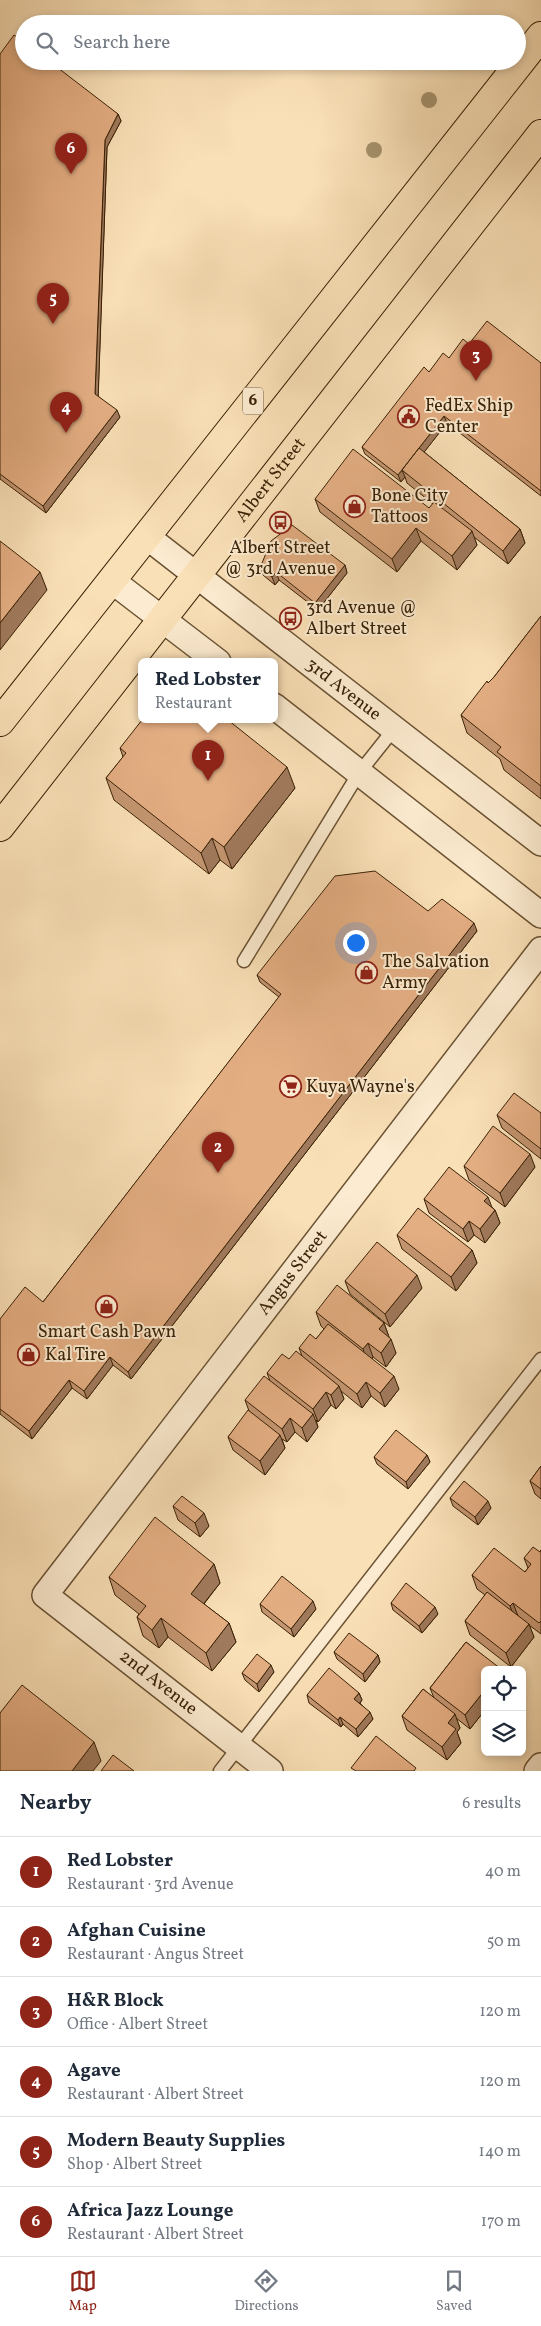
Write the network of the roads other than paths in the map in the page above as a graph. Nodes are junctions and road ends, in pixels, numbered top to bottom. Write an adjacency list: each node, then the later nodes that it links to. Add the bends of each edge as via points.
1 (541, 36): 2 (main road, 6)
2 (526, 55)
3 (514, 70): 5 (main road, 6)
4 (541, 134): 6 (main road, Albert Street)
5 (146, 536): 6 (street, 3rd Avenue); 7 (main road, 6)
6 (198, 575): 8 (main road, Albert Street); 12 (street, 3rd Avenue)
7 (111, 580): 8 (street); 11 (main road, 6)
8 (162, 619): 9 (street); 14 (main road, Albert Street)
9 (213, 658)
10 (278, 709): 13 (street)
11 (0, 722)
12 (394, 728): 13 (lane); 15 (street, 3rd Avenue)
13 (359, 773): 16 (street); 18 (lane)
14 (0, 827)
15 (541, 843)
16 (541, 915)
17 (541, 950): 20 (street, Angus Street)
18 (244, 961)
19 (541, 1359): 21 (lane)
20 (45, 1596): 21 (street, 2nd Avenue)
21 (239, 1746): 23 (lane); 24 (street, 2nd Avenue)
22 (541, 1766): 25 (street)
23 (220, 1771)
24 (270, 1771)
25 (537, 1771)

